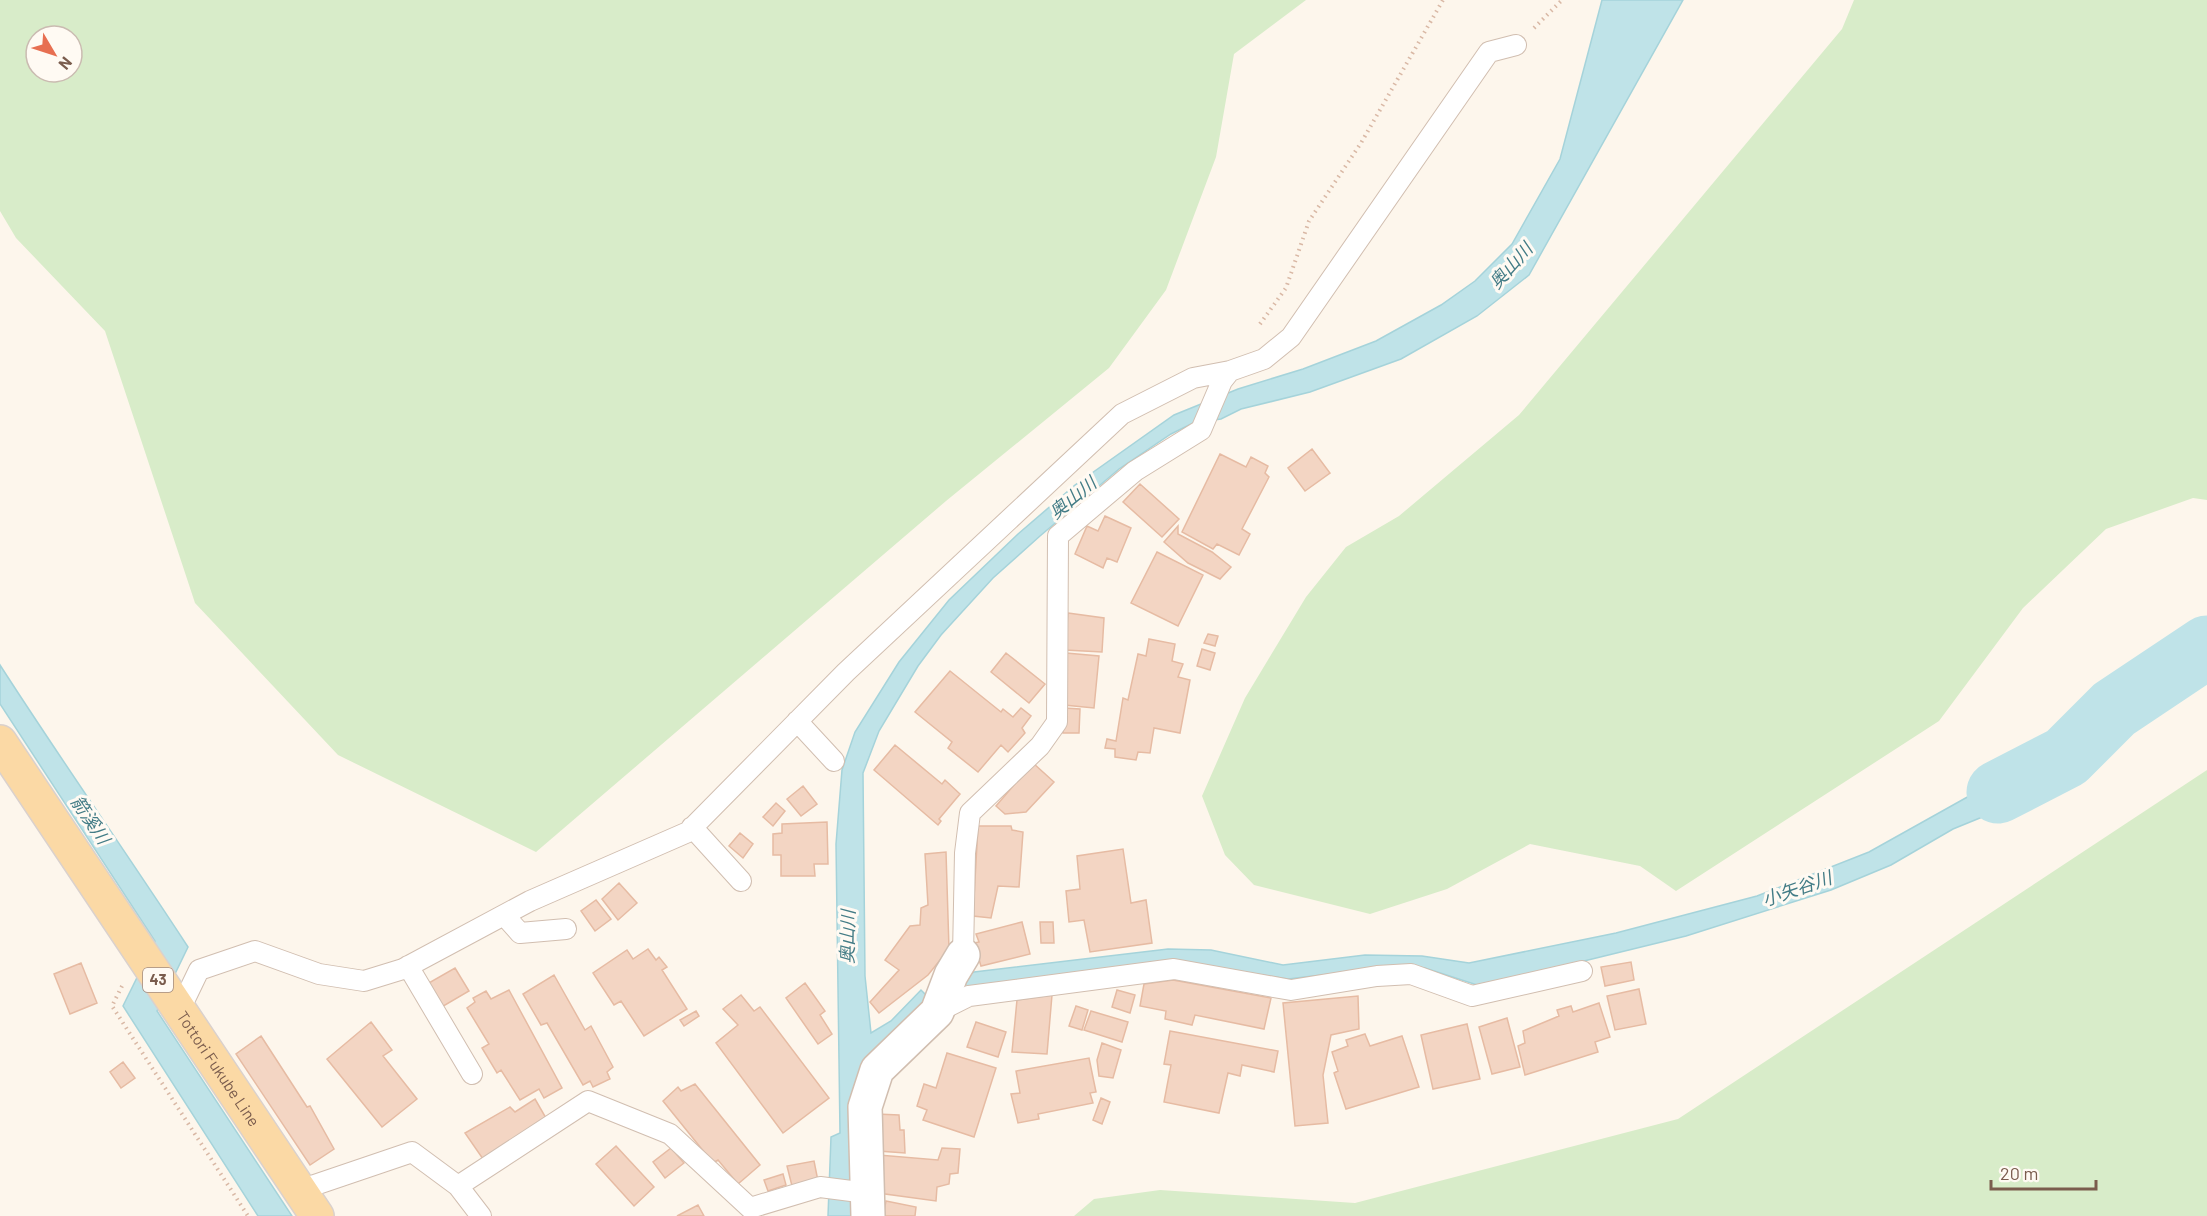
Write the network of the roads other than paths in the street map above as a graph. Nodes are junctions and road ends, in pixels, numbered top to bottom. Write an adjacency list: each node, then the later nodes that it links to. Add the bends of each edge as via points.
1 (1516, 45): 2 (lane, via 1489,52 1291,337 1264,359)
2 (1230, 371): 3 (lane, via 1193,378 1122,414); 10 (lane, via 1201,430 1135,471 1058,536 1057,722 1040,746 970,813 964,853)
3 (797, 721): 5 (lane); 6 (lane)
4 (0, 742): 13 (main road, Tottori Fukube Line / 43)
5 (834, 761)
6 (692, 828): 7 (lane); 8 (lane)
7 (741, 881)
8 (504, 915): 9 (lane, via 520,933); 11 (lane)
9 (566, 929)
10 (963, 956): 14 (street)
11 (408, 966): 13 (lane, via 364,981 319,974 255,951 198,970 185,999); 15 (lane)
12 (1582, 971): 14 (lane, via 1472,996 1411,974 1377,975 1291,990 1174,969 969,996)
13 (176, 1007): 17 (main road, Tottori Fukube Line / 43)
14 (937, 1012): 18 (street, via 877,1070 866,1107)
15 (472, 1074)
16 (458, 1186): 17 (lane, via 412,1152); 18 (lane, via 588,1101 670,1134 750,1208 820,1187); 19 (lane)
17 (309, 1203)
18 (868, 1205)
19 (481, 1216)

